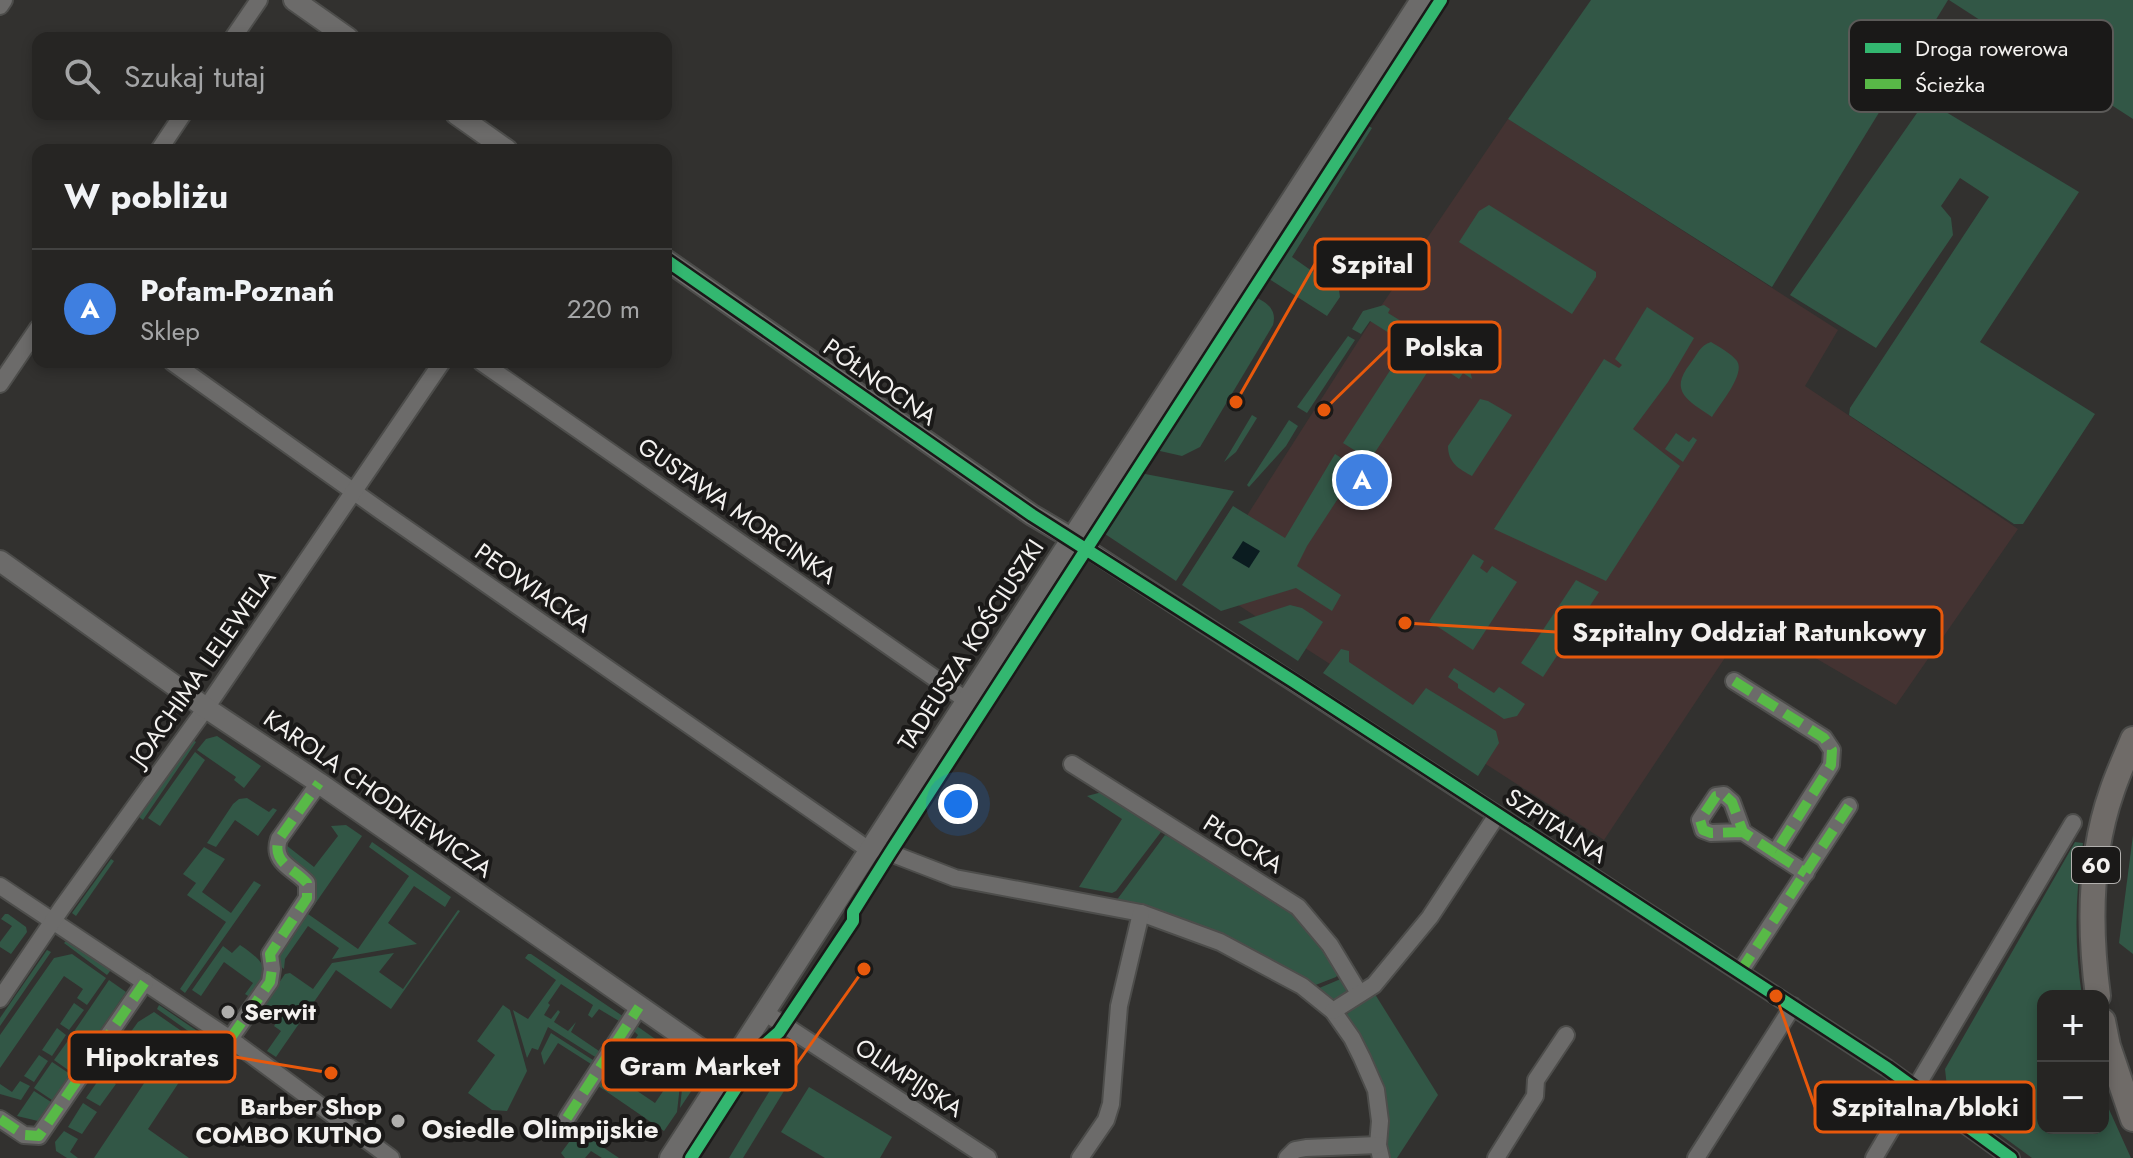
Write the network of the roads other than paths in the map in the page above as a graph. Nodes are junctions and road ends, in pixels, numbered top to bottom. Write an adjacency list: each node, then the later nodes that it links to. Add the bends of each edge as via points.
1 (4, 0): 5 (street)
2 (259, 0): 6 (street)
3 (294, 0): 7 (street)
4 (1421, 0): 19 (street, TADEUSZA KOŚCIUSZKI)
5 (0, 6)
6 (237, 32)
7 (339, 32)
8 (180, 120): 10 (street)
9 (464, 120): 11 (street)
10 (166, 144)
11 (498, 144)
12 (672, 264): 19 (street, PÓŁNOCNA)
13 (32, 337): 17 (street)
14 (180, 368): 18 (street, PEOWIACKA)
15 (438, 368): 18 (street, JOACHIMA LELEWELA)
16 (490, 368): 22 (street, GUSTAWA MORCINKA)
17 (0, 384)
18 (353, 491): 23 (street, JOACHIMA LELEWELA); 31 (street, PEOWIACKA)
19 (1071, 538): 22 (street, TADEUSZA KOŚCIUSZKI); 28 (street, SZPITALNA)
20 (0, 561): 23 (street, KAROLA CHODKIEWICZA)
21 (1734, 681): 32 (street, via 1824,738 1832,750 1831,765)
22 (966, 700): 31 (street, TADEUSZA KOŚCIUSZKI)
23 (206, 708): 26 (street, KAROLA CHODKIEWICZA); 36 (street, JOACHIMA LELEWELA)
24 (2133, 739): 39 (main road, 60, via 2111,793 2094,879)
25 (1072, 764): 40 (street, PŁOCKA, via 1298,907 1330,945)
26 (319, 783): 43 (street, KAROLA CHODKIEWICZA); 47 (street, via 276,848 281,862 307,883 307,898 270,954 268,986)
27 (1849, 806): 33 (street)
28 (1497, 815): 37 (street, SZPITALNA); 40 (street, via 1430,917 1374,985)
29 (2073, 823): 50 (street)
30 (1743, 832): 32 (street)
31 (870, 848): 35 (street, PEOWIACKA, via 955,878); 45 (street, TADEUSZA KOŚCIUSZKI)
32 (1775, 853): 33 (street)
33 (1806, 873): 37 (street)
34 (0, 886): 36 (street)
35 (1141, 913): 44 (street, PEOWIACKA, via 1220,942 1302,986); 58 (street, via 1119,1006 1111,1104)
36 (53, 921): 38 (street); 41 (street, JOACHIMA LELEWELA)
37 (1740, 972): 42 (street, SZPITALNA)
38 (145, 982): 47 (street); 52 (street, via 39,1136 24,1135)
39 (2097, 990)
40 (1359, 993): 44 (street)
41 (0, 999)
42 (1793, 1006): 50 (street, SZPITALNA); 61 (street)
43 (639, 1007): 49 (street, KAROLA CHODKIEWICZA); 51 (street)
44 (1333, 1011): 54 (street, PEOWIACKA, via 1376,1090)
45 (764, 1012): 49 (street, TADEUSZA KOŚCIUSZKI); 57 (street, OLIMPIJSKA)
46 (1566, 1035): 60 (street)
47 (230, 1039): 55 (street)
48 (2109, 1049): 53 (main road)
49 (728, 1068): 56 (street, TADEUSZA KOŚCIUSZKI)
50 (1916, 1090): 62 (street); 63 (street, SZPITALNA)
51 (567, 1118)
52 (0, 1119)
53 (2133, 1119)
54 (1379, 1152): 59 (street, via 1306,1148)
55 (391, 1158)
56 (670, 1158)
57 (988, 1158)
58 (1080, 1158)
59 (1287, 1158)
60 (1496, 1158)
61 (1696, 1158)
62 (1874, 1158)
63 (2011, 1158)

